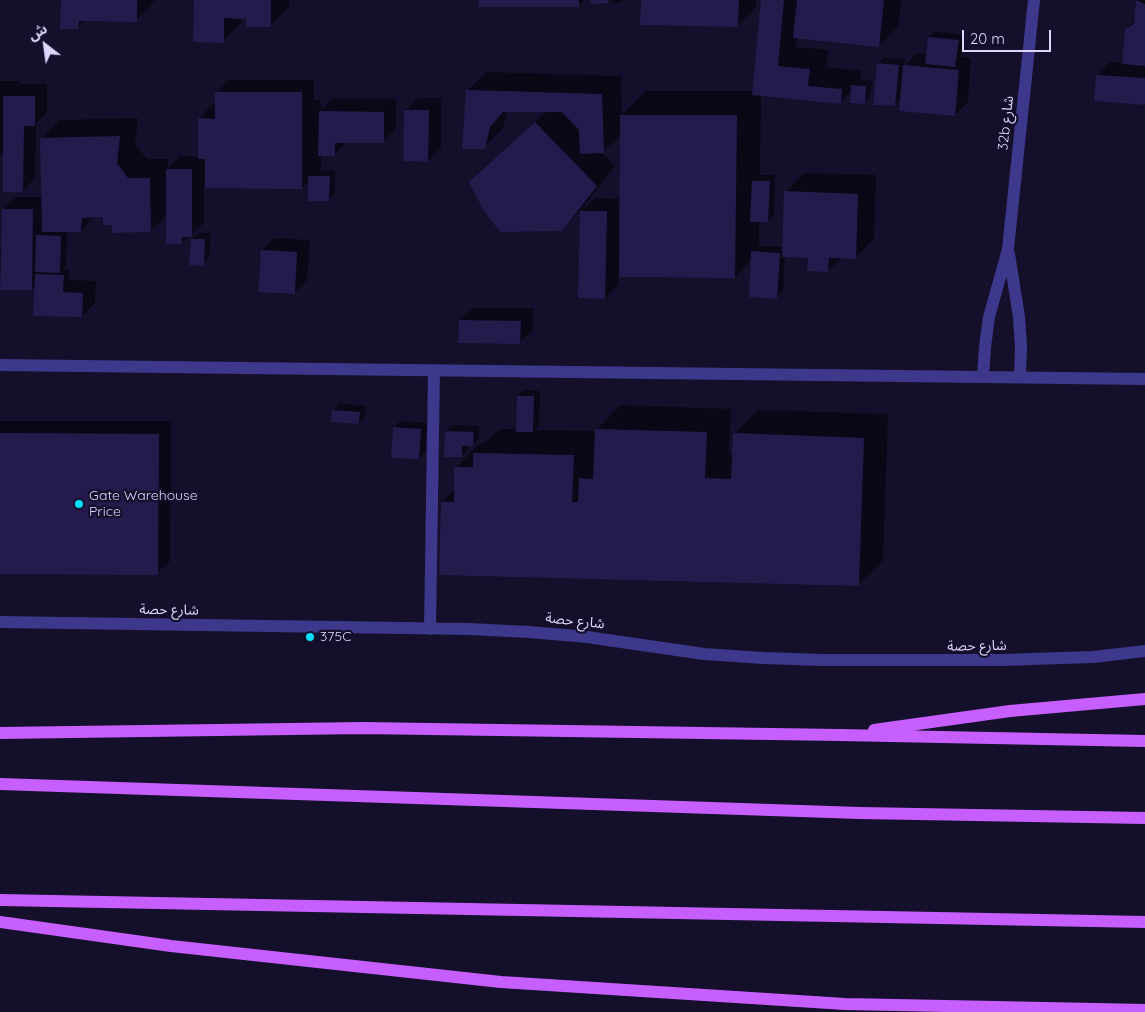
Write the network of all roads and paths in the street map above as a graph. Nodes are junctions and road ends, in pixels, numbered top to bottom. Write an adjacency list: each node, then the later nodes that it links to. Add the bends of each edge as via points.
1 (1034, 0): 2 (street, 32b شارع)
2 (1008, 249): 5 (street, 32b شارع, via 989,317); 6 (street, 32b شارع, via 1019,317)
3 (0, 365): 4 (street)
4 (434, 371): 5 (street); 9 (street)
5 (983, 377): 6 (street)
6 (1020, 377): 7 (street)
7 (1145, 379)
8 (0, 622): 9 (street, شارع حصة)
9 (430, 629): 10 (street, شارع حصة, via 587,636 704,654 763,658 1002,660 1093,657)
10 (1145, 651)
11 (1145, 699): 13 (main road, via 1010,712)
12 (0, 733): 13 (main road, via 364,728)
13 (839, 735): 14 (main road)
14 (1145, 741)
15 (0, 784): 16 (main road, via 860,813)
16 (1145, 818)
17 (0, 900): 19 (main road)
18 (0, 922): 20 (main road, via 171,946 501,982 845,1004)
19 (1145, 922)
20 (1145, 1010)

